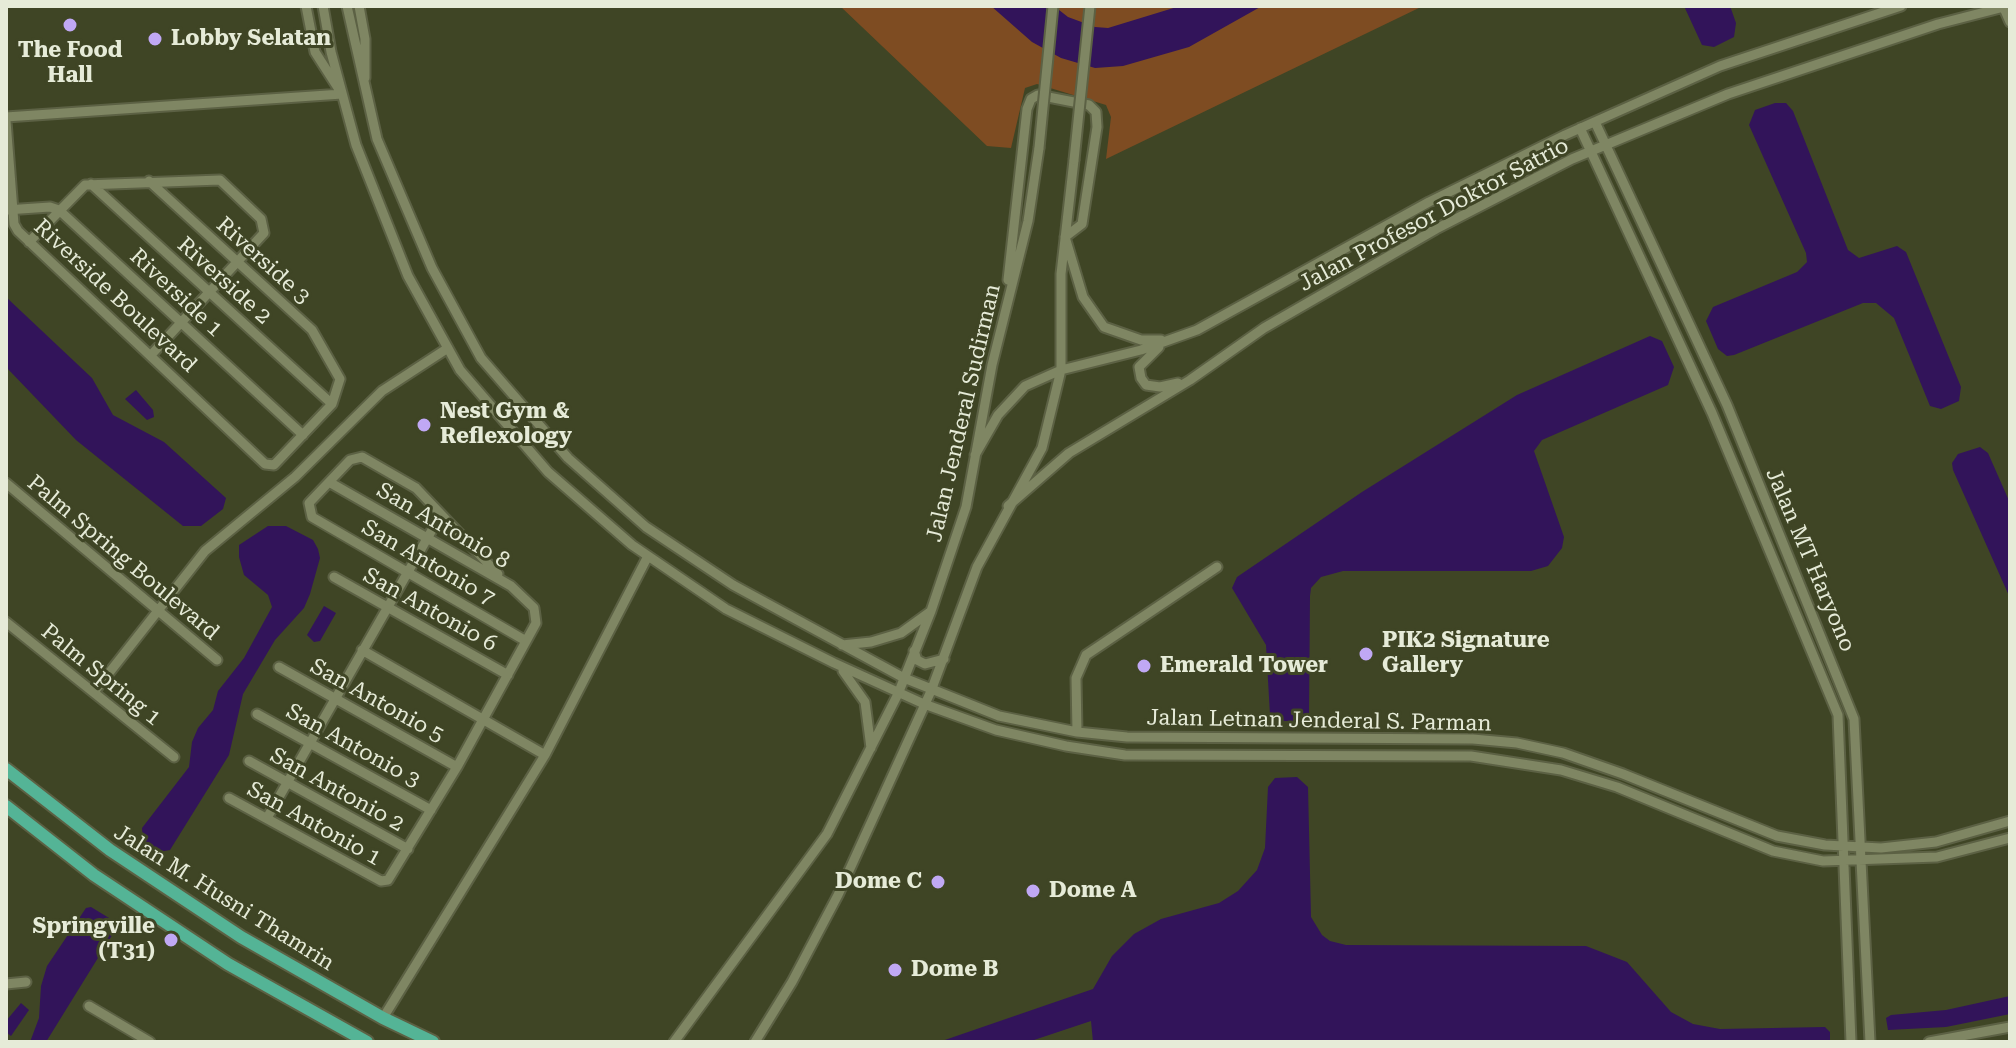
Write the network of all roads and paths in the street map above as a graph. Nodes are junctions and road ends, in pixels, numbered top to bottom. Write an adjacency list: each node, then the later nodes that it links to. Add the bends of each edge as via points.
1 (306, 6): 11 (street, via 315,52)
2 (323, 6): 11 (street)
3 (347, 6): 10 (street)
4 (359, 6): 10 (street)
5 (1053, 6): 26 (street, Jalan Jenderal Sudirman, bridge, via 1028,221)
6 (1090, 6): 21 (street, bridge)
7 (1901, 6): 13 (street, Jalan Profesor Doktor Satrio, via 1720,66)
8 (2005, 6): 9 (street); 15 (street, Jalan Profesor Doktor Satrio, via 1728,94)
9 (2010, 22)
10 (365, 92): 50 (street, Jalan Letnan Jenderal S. Parman, via 377,139 432,268 490,369 568,458 646,527 733,585)
11 (342, 94): 12 (street); 28 (street, Jalan Letnan Jenderal S. Parman, via 356,145 408,276)
12 (6, 119): 19 (street, Riverside Boulevard)
13 (1595, 122): 14 (street, Jalan Profesor Doktor Satrio); 15 (street, Jalan MT Haryono)
14 (1580, 128): 16 (street, Jalan MT Haryono); 27 (street, Jalan Profesor Doktor Satrio, via 1429,202 1260,298)
15 (1606, 145): 16 (street, Jalan Profesor Doktor Satrio); 82 (street, Jalan MT Haryono, via 1727,405 1846,692 1854,719)
16 (1591, 152): 31 (street, Jalan Profesor Doktor Satrio, via 1436,229 1264,328); 81 (street, Jalan MT Haryono, via 1712,413 1838,715)
17 (149, 181): 18 (street); 23 (street, Riverside 3); 23 (street, via 220,180 261,219 264,233)
18 (91, 184): 20 (street, via 79,188); 24 (street, Riverside 2)
19 (9, 210): 20 (street); 22 (street, Riverside Boulevard)
20 (59, 210): 22 (street); 25 (street, Riverside 1)
21 (1065, 237): 26 (street, via 1082,224 1096,112 1089,105 1038,95 1027,109); 27 (street, via 1083,297 1104,327 1141,340); 30 (street)
22 (29, 242): 29 (street, Riverside Boulevard)
23 (238, 262): 24 (street); 32 (street, Riverside 3, via 312,330 340,379)
24 (209, 292): 25 (street); 32 (street, Riverside 2)
25 (181, 323): 29 (street); 33 (street, Riverside 1)
26 (1001, 332): 34 (street, Jalan Jenderal Sudirman)
27 (1168, 340): 30 (street, Jalan Profesor Doktor Satrio); 31 (street, via 1145,358 1139,367 1141,378 1146,385 1160,387)
28 (448, 348): 40 (street, Jalan Letnan Jenderal S. Parman, via 460,370 548,472); 46 (street, via 382,391 295,477 205,551)
29 (151, 355): 33 (street, Riverside Boulevard, via 267,465 274,465)
30 (1061, 370): 34 (street, Jalan Profesor Doktor Satrio, via 1025,386 998,415); 37 (street, via 1042,448)
31 (1190, 380): 37 (street, Jalan Profesor Doktor Satrio, via 1069,453)
32 (332, 404): 33 (street)
33 (303, 435)
34 (975, 455): 47 (street, Jalan Jenderal Sudirman, via 966,507)
35 (329, 482): 38 (street, via 350,460 362,457 416,488); 39 (street, San Antonio 8); 42 (street, San Antonio 7, via 309,503 312,517)
36 (6, 483): 46 (street, Palm Spring Boulevard)
37 (1008, 506): 53 (street, via 977,567)
38 (440, 516): 39 (street); 44 (street)
39 (427, 538): 42 (street); 44 (street, San Antonio 8)
40 (648, 556): 55 (street, Jalan Letnan Jenderal S. Parman, via 726,609); 69 (street)
41 (1217, 567): 66 (street, via 1086,655 1076,678)
42 (407, 572): 45 (street); 49 (street, San Antonio 7)
43 (334, 577): 45 (street, San Antonio 6)
44 (511, 586): 49 (street, San Antonio 8, via 534,608 536,623)
45 (388, 605): 51 (street); 57 (street, San Antonio 6)
46 (158, 608): 54 (street, Palm Spring Boulevard); 60 (street)
47 (931, 611): 50 (street, via 901,633); 52 (street, Jalan Jenderal Sudirman)
48 (6, 622): 60 (street, Palm Spring 1)
49 (526, 641): 57 (street)
50 (842, 645): 58 (street, Jalan Letnan Jenderal S. Parman)
51 (362, 650): 62 (street); 65 (street)
52 (914, 651): 53 (street, via 925,664); 58 (street, Jalan Jenderal Sudirman)
53 (944, 659): 59 (street)
54 (217, 660)
55 (834, 663): 61 (street, Jalan Letnan Jenderal S. Parman); 68 (street, via 865,702)
56 (279, 667): 62 (street, San Antonio 5)
57 (508, 675): 65 (street)
58 (904, 678): 59 (street, Jalan Letnan Jenderal S. Parman); 61 (street, Jalan Jenderal Sudirman)
59 (931, 691): 63 (street); 66 (street, Jalan Letnan Jenderal S. Parman, via 999,716)
60 (94, 692): 70 (street, Palm Spring 1)
61 (898, 694): 63 (street, Jalan Letnan Jenderal S. Parman); 68 (street, Jalan Jenderal Sudirman)
62 (334, 698): 67 (street); 72 (street, San Antonio 5)
63 (924, 704): 84 (street, Jalan Letnan Jenderal S. Parman, via 996,730 1125,755 1471,756 1514,761 1617,787 1773,851); 96 (street, via 838,895)
64 (257, 714): 67 (street, San Antonio 3)
65 (483, 720): 69 (street); 72 (street)
66 (1077, 732): 81 (street, Jalan Letnan Jenderal S. Parman, via 1517,743 1623,774 1777,836)
67 (310, 743): 74 (street); 77 (street, San Antonio 3)
68 (871, 752): 95 (street, Jalan Jenderal Sudirman, via 827,834)
69 (545, 755): 89 (street)
70 (174, 757)
71 (249, 761): 74 (street, San Antonio 2)
72 (457, 767): 77 (street)
73 (6, 769): 89 (main road, Jalan M. Husni Thamrin, via 123,859 241,937)
74 (285, 782): 78 (street); 83 (street, San Antonio 2)
75 (229, 798): 78 (street, San Antonio 1)
76 (6, 806): 93 (main road, via 94,875 228,964)
77 (431, 810): 83 (street)
78 (267, 818): 83 (street, San Antonio 1, via 381,881 388,880)
79 (2010, 821): 82 (street, Jalan Letnan Jenderal S. Parman, via 1936,842)
80 (2010, 838): 85 (street, Jalan Letnan Jenderal S. Parman, via 1937,857)
81 (1844, 846): 82 (street, Jalan Letnan Jenderal S. Parman); 84 (street, Jalan MT Haryono)
82 (1861, 847): 85 (street, Jalan MT Haryono)
83 (408, 849)
84 (1845, 861): 85 (street, Jalan Letnan Jenderal S. Parman); 97 (street, Jalan MT Haryono)
85 (1862, 861): 98 (street, Jalan MT Haryono)
86 (26, 982): 87 (street)
87 (6, 984)
88 (89, 1006): 91 (street)
89 (383, 1018): 94 (main road, Jalan M. Husni Thamrin)
90 (2010, 1027): 99 (street)
91 (136, 1039): 92 (street)
92 (150, 1042)
93 (366, 1042)
94 (433, 1042)
95 (674, 1042)
96 (755, 1042)
97 (1851, 1042)
98 (1870, 1042)
99 (1929, 1042)

